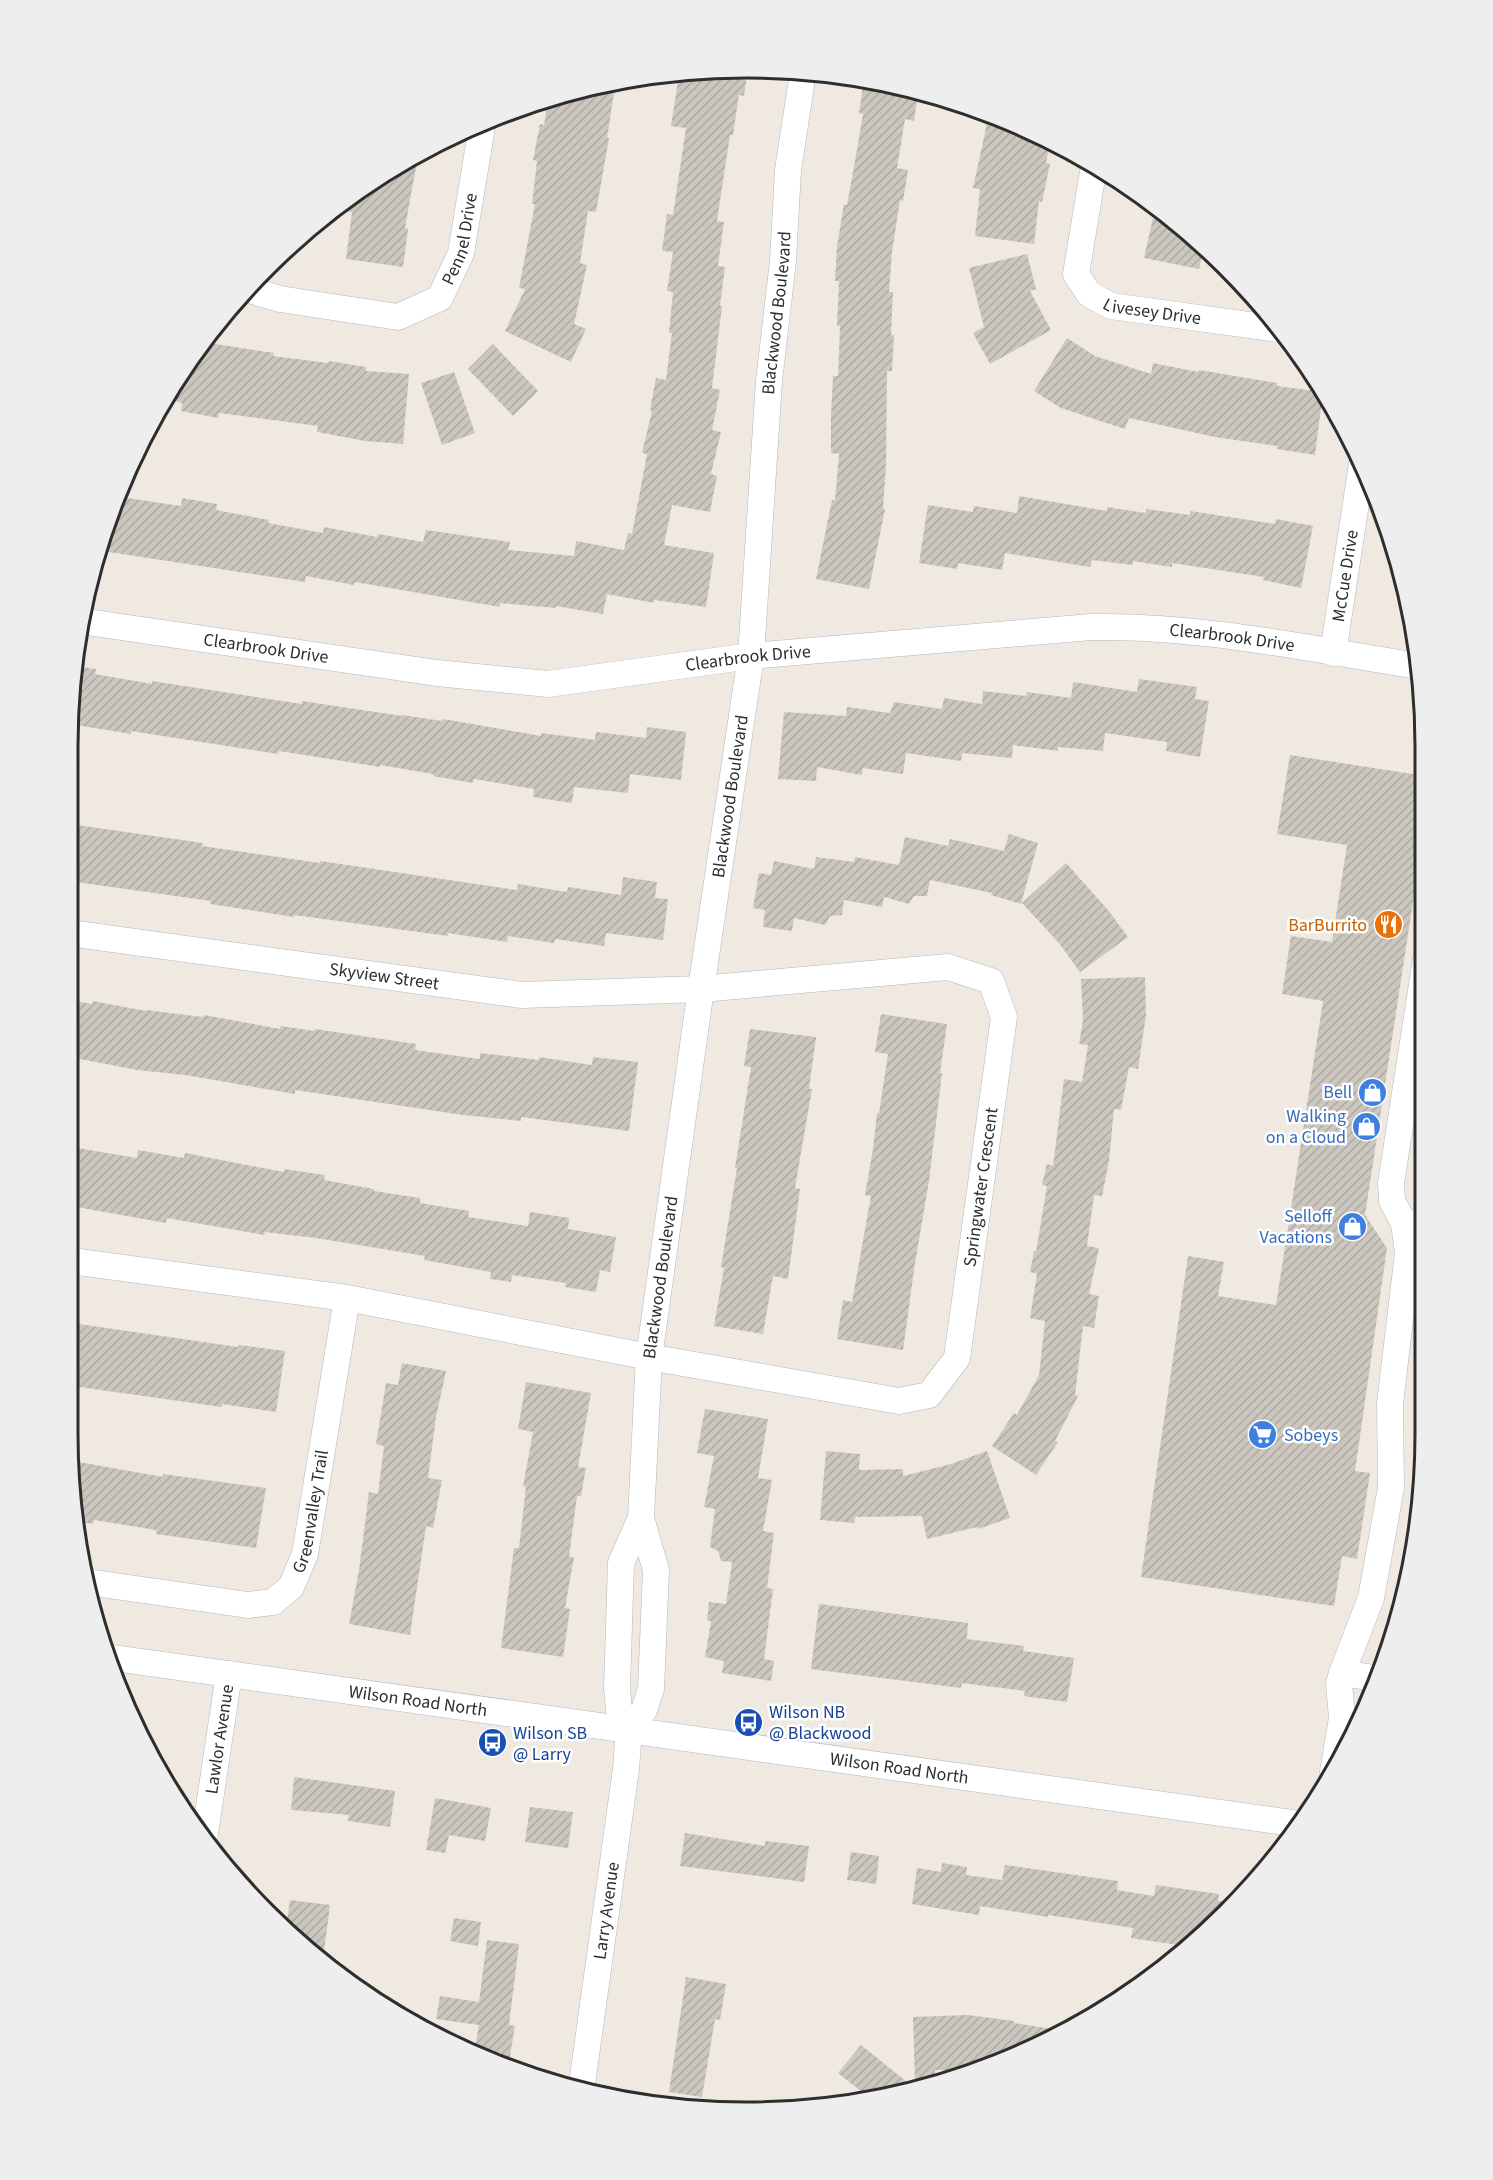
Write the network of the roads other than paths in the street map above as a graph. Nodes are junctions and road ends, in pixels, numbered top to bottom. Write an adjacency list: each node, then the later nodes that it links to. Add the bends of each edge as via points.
1 (802, 80): 9 (street, Blackwood Boulevard, via 788,170 783,261 769,381)
2 (481, 134): 4 (street, Pennel Drive, via 461,253 440,298 398,317)
3 (1092, 175): 5 (street, Livesey Drive, via 1076,274 1089,294 1111,306)
4 (257, 292)
5 (1267, 327)
6 (1359, 481): 8 (street, McCue Drive)
7 (90, 622): 9 (street, Clearbrook Drive, via 437,673 548,684)
8 (1333, 653): 9 (street, Clearbrook Drive, via 1130,626); 10 (street, Clearbrook Drive)
9 (751, 656): 12 (street, Blackwood Boulevard)
10 (1410, 665)
11 (78, 934): 12 (street, Skyview Street, via 522,995)
12 (701, 989): 17 (street, Blackwood Boulevard); 17 (street, Springwater Crescent, via 948,967 991,981 1004,1017 959,1347 957,1358 929,1395 899,1401)
13 (1415, 1025): 14 (street, via 1391,1183 1392,1201)
14 (1415, 1225): 21 (street, via 1408,1253 1390,1403 1391,1488 1371,1598)
15 (78, 1262): 16 (street)
16 (347, 1298): 17 (street); 19 (street, Greenvalley Trail, via 305,1554 291,1587 273,1602 248,1605)
17 (649, 1357): 18 (street, Blackwood Boulevard)
18 (641, 1518): 24 (street, Blackwood Boulevard, via 621,1563 617,1688 619,1710); 24 (street, Blackwood Boulevard, via 656,1570 651,1689 644,1710)
19 (95, 1583)
20 (117, 1659): 22 (street, Wilson Road North)
21 (1342, 1673): 23 (street); 25 (street)
22 (229, 1674): 24 (street, Wilson Road North); 27 (street, Lawlor Avenue)
23 (1369, 1677)
24 (628, 1730): 26 (street, Wilson Road North); 28 (street, Larry Avenue, via 626,1769)
25 (1338, 1745)
26 (1289, 1823)
27 (206, 1826)
28 (582, 2081)

